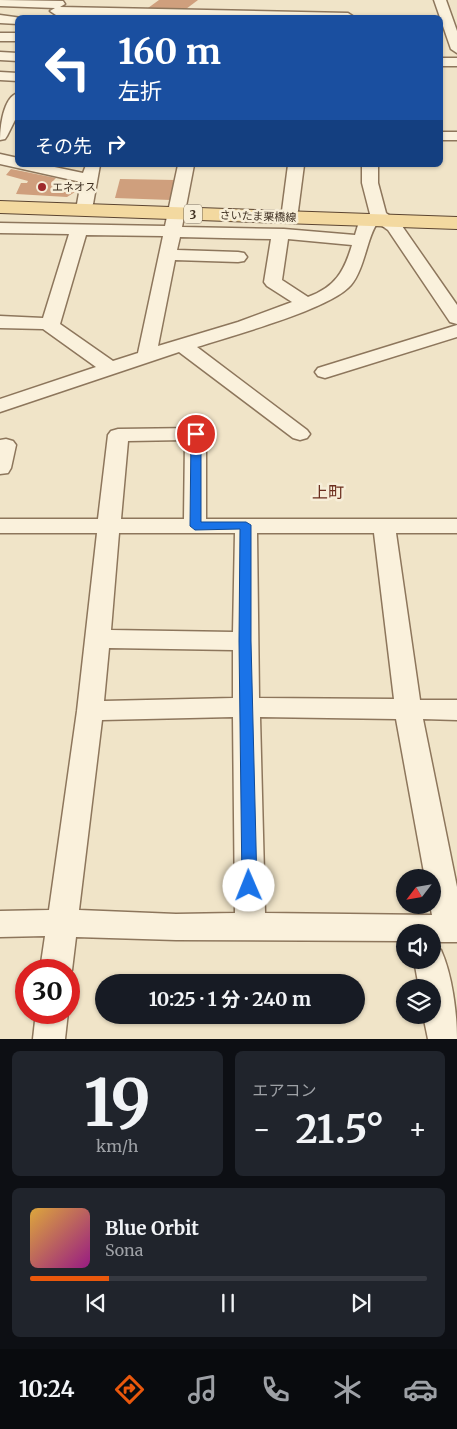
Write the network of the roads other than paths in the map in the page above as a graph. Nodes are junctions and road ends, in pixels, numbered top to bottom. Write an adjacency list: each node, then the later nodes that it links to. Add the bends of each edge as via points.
1 (99, 0): 7 (street)
2 (440, 1): 4 (street); 14 (street)
3 (0, 2): 6 (street)
4 (457, 2)
5 (246, 4): 10 (street)
6 (57, 8): 7 (street)
7 (77, 12): 9 (street)
8 (346, 14): 11 (street)
9 (171, 15)
10 (235, 15)
11 (314, 15)
12 (0, 19): 13 (street)
13 (15, 20)
14 (454, 31): 17 (street)
15 (0, 37): 16 (street)
16 (15, 38)
17 (457, 49)
18 (0, 56): 19 (street)
19 (15, 57)
20 (443, 62): 21 (street)
21 (457, 62)
22 (0, 76): 23 (street)
23 (15, 76)
24 (0, 97): 25 (street)
25 (15, 97)
26 (15, 102): 27 (street)
27 (8, 119): 28 (street)
28 (0, 136)
29 (443, 136): 30 (street)
30 (457, 136)
31 (0, 159): 32 (street)
32 (15, 163)
33 (43, 167): 37 (street)
34 (186, 167): 41 (street)
35 (296, 167): 42 (street)
36 (370, 167): 44 (street, via 370,183)
37 (91, 172): 39 (street)
38 (0, 201): 39 (main road, さいたま栗橋線 / 3)
39 (85, 204): 41 (main road, さいたま栗橋線 / 3)
40 (0, 207): 41 (main road, さいたま栗橋線 / 3)
41 (177, 210): 42 (main road, さいたま栗橋線 / 3); 44 (main road, さいたま栗橋線 / 3); 48 (street)
42 (290, 211): 44 (main road, さいたま栗橋線 / 3)
43 (457, 216): 44 (main road, さいたま栗橋線 / 3)
44 (379, 218): 45 (main road, さいたま栗橋線 / 3); 50 (street, via 366,225); 54 (street, via 400,235)
45 (457, 223)
46 (0, 228): 47 (street)
47 (79, 229): 48 (street); 56 (street)
48 (172, 233): 49 (street); 51 (street)
49 (280, 234): 50 (street); 53 (street, via 273,282)
50 (362, 241): 53 (street, via 345,281 332,292)
51 (167, 255): 52 (street); 59 (street)
52 (238, 257)
53 (307, 304): 58 (street)
54 (457, 318)
55 (0, 322): 56 (street)
56 (50, 324): 60 (street)
57 (457, 331): 61 (street)
58 (182, 345): 59 (street); 63 (street)
59 (147, 356): 60 (street)
60 (110, 368): 62 (street)
61 (325, 372)
62 (0, 406)
63 (300, 434)
64 (6, 445): 65 (street)
65 (0, 468)
66 (246, 525): 69 (street); 70 (street); 73 (street)
67 (0, 526): 68 (street)
68 (107, 526): 69 (street); 69 (street, via 118,435 196,434); 72 (street)
69 (195, 526)
70 (384, 526): 71 (street); 75 (street)
71 (457, 526)
72 (98, 639): 73 (street); 77 (street)
73 (245, 641): 74 (street)
74 (247, 707): 75 (street); 77 (street); 81 (street)
75 (408, 710): 76 (street); 80 (street)
76 (457, 710)
77 (90, 711): 78 (street)
78 (62, 923): 79 (street); 81 (street, via 176,928); 83 (street)
79 (0, 924)
80 (438, 924)
81 (250, 926): 82 (street)
82 (396, 929)
83 (57, 959)
84 (432, 969): 87 (street)
85 (51, 1024): 86 (street)
86 (49, 1039)
87 (444, 1039)

